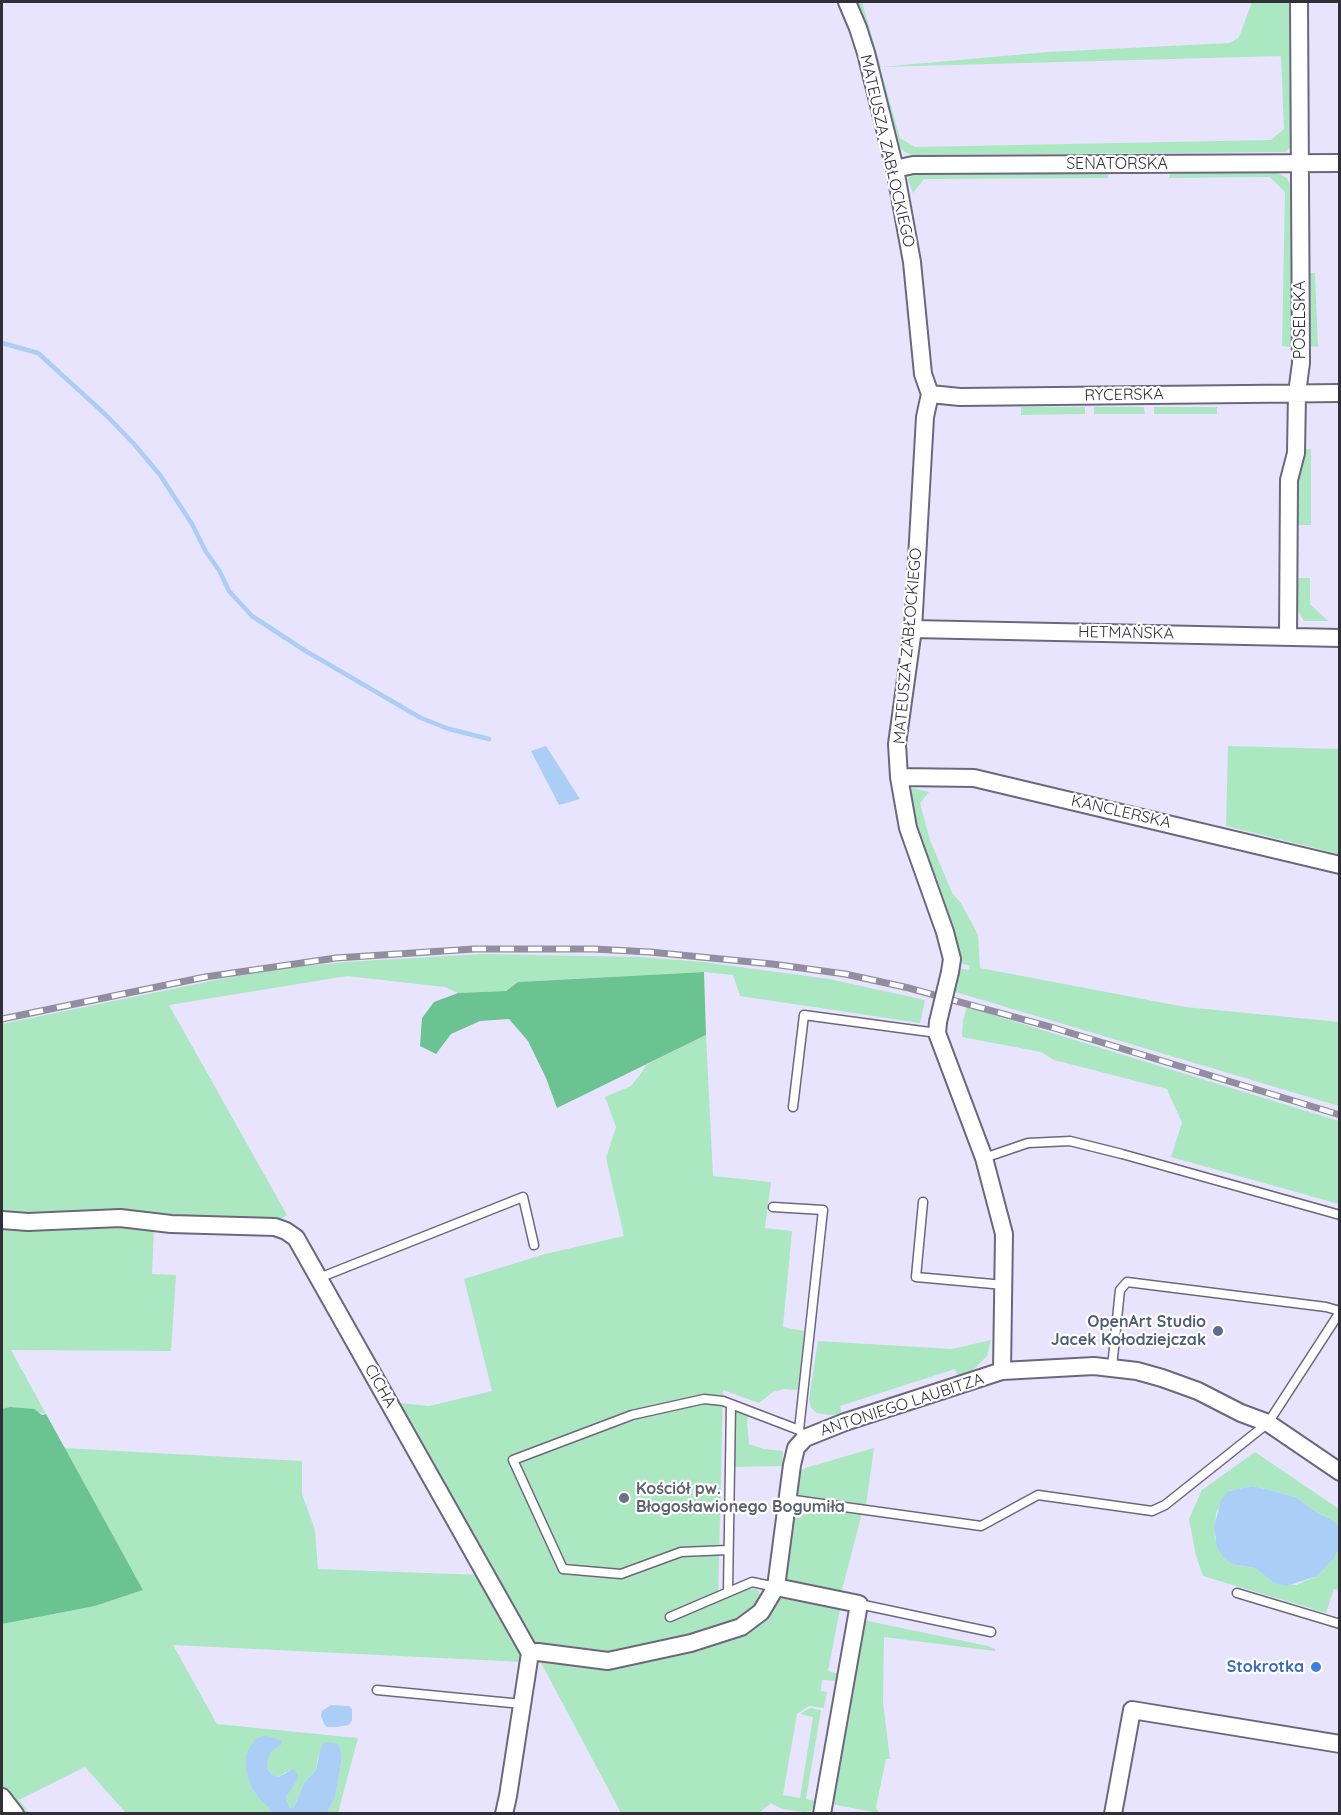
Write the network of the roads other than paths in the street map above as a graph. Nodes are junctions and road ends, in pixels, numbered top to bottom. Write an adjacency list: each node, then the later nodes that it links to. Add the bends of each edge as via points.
1 (847, 2): 5 (street, MATEUSZA ZABŁOCKIEGO, via 866,53)
2 (1299, 2): 4 (street, POSELSKA)
3 (1340, 163): 4 (street, SENATORSKA)
4 (1299, 164): 5 (street, SENATORSKA, via 912,165); 6 (street, POSELSKA)
5 (895, 169): 8 (street, MATEUSZA ZABŁOCKIEGO, via 912,262 923,375)
6 (1298, 393): 7 (street, RYCERSKA); 8 (street, RYCERSKA, via 960,397); 10 (street, POSELSKA, via 1296,453 1289,480)
7 (1340, 393)
8 (930, 394): 9 (street, MATEUSZA ZABŁOCKIEGO, via 925,417)
9 (913, 629): 10 (street, HETMAŃSKA); 12 (street, MATEUSZA ZABŁOCKIEGO, via 897,744)
10 (1288, 637): 11 (street, HETMAŃSKA)
11 (1340, 638)
12 (899, 777): 13 (street, KANCLERSKA, via 974,778); 14 (street, MATEUSZA ZABŁOCKIEGO, bridge, via 908,828 952,958)
13 (1340, 865)
14 (938, 1028): 15 (lane, via 804,1015); 16 (street)
15 (793, 1107)
16 (984, 1158): 19 (lane, via 1028,1143 1070,1141); 23 (street, via 1004,1234)
17 (923, 1202): 23 (lane, via 916,1277)
18 (773, 1207): 29 (lane, via 822,1210)
19 (1340, 1215)
20 (2, 1220): 22 (street, CICHA, via 120,1218 171,1224 275,1227 296,1238)
21 (534, 1245): 22 (lane, via 523,1197)
22 (318, 1278): 40 (street, CICHA)
23 (1004, 1285): 26 (street)
24 (1340, 1312): 25 (lane, via 1127,1282 1120,1290); 28 (lane)
25 (1112, 1367): 26 (street, ANTONIEGO LAUBITZA); 28 (street, ANTONIEGO LAUBITZA, via 1162,1378)
26 (1002, 1371): 29 (street, ANTONIEGO LAUBITZA)
27 (731, 1404): 29 (lane); 32 (lane); 32 (lane, via 704,1399 632,1415 513,1460 563,1569 621,1574 681,1552)
28 (1268, 1423): 30 (street, ANTONIEGO LAUBITZA); 31 (lane, via 1165,1505 1152,1511 1038,1495 981,1526)
29 (802, 1434): 31 (street, ANTONIEGO LAUBITZA)
30 (1340, 1472)
31 (787, 1499): 33 (street, ANTONIEGO LAUBITZA)
32 (728, 1550): 34 (lane)
33 (776, 1587): 34 (lane, via 752,1582); 36 (street); 40 (street, ANTONIEGO LAUBITZA, via 761,1612 741,1627 691,1643 608,1660)
34 (728, 1591): 37 (lane)
35 (1237, 1593): 38 (lane)
36 (859, 1604): 39 (lane); 47 (street)
37 (670, 1617)
38 (1340, 1624)
39 (991, 1632)
40 (530, 1653): 42 (street)
41 (377, 1690): 42 (lane)
42 (522, 1704): 46 (street)
43 (1340, 1744): 48 (street, via 1132,1710)
44 (2, 1797): 45 (street)
45 (15, 1814)
46 (504, 1814)
47 (822, 1814)
48 (1113, 1814)

